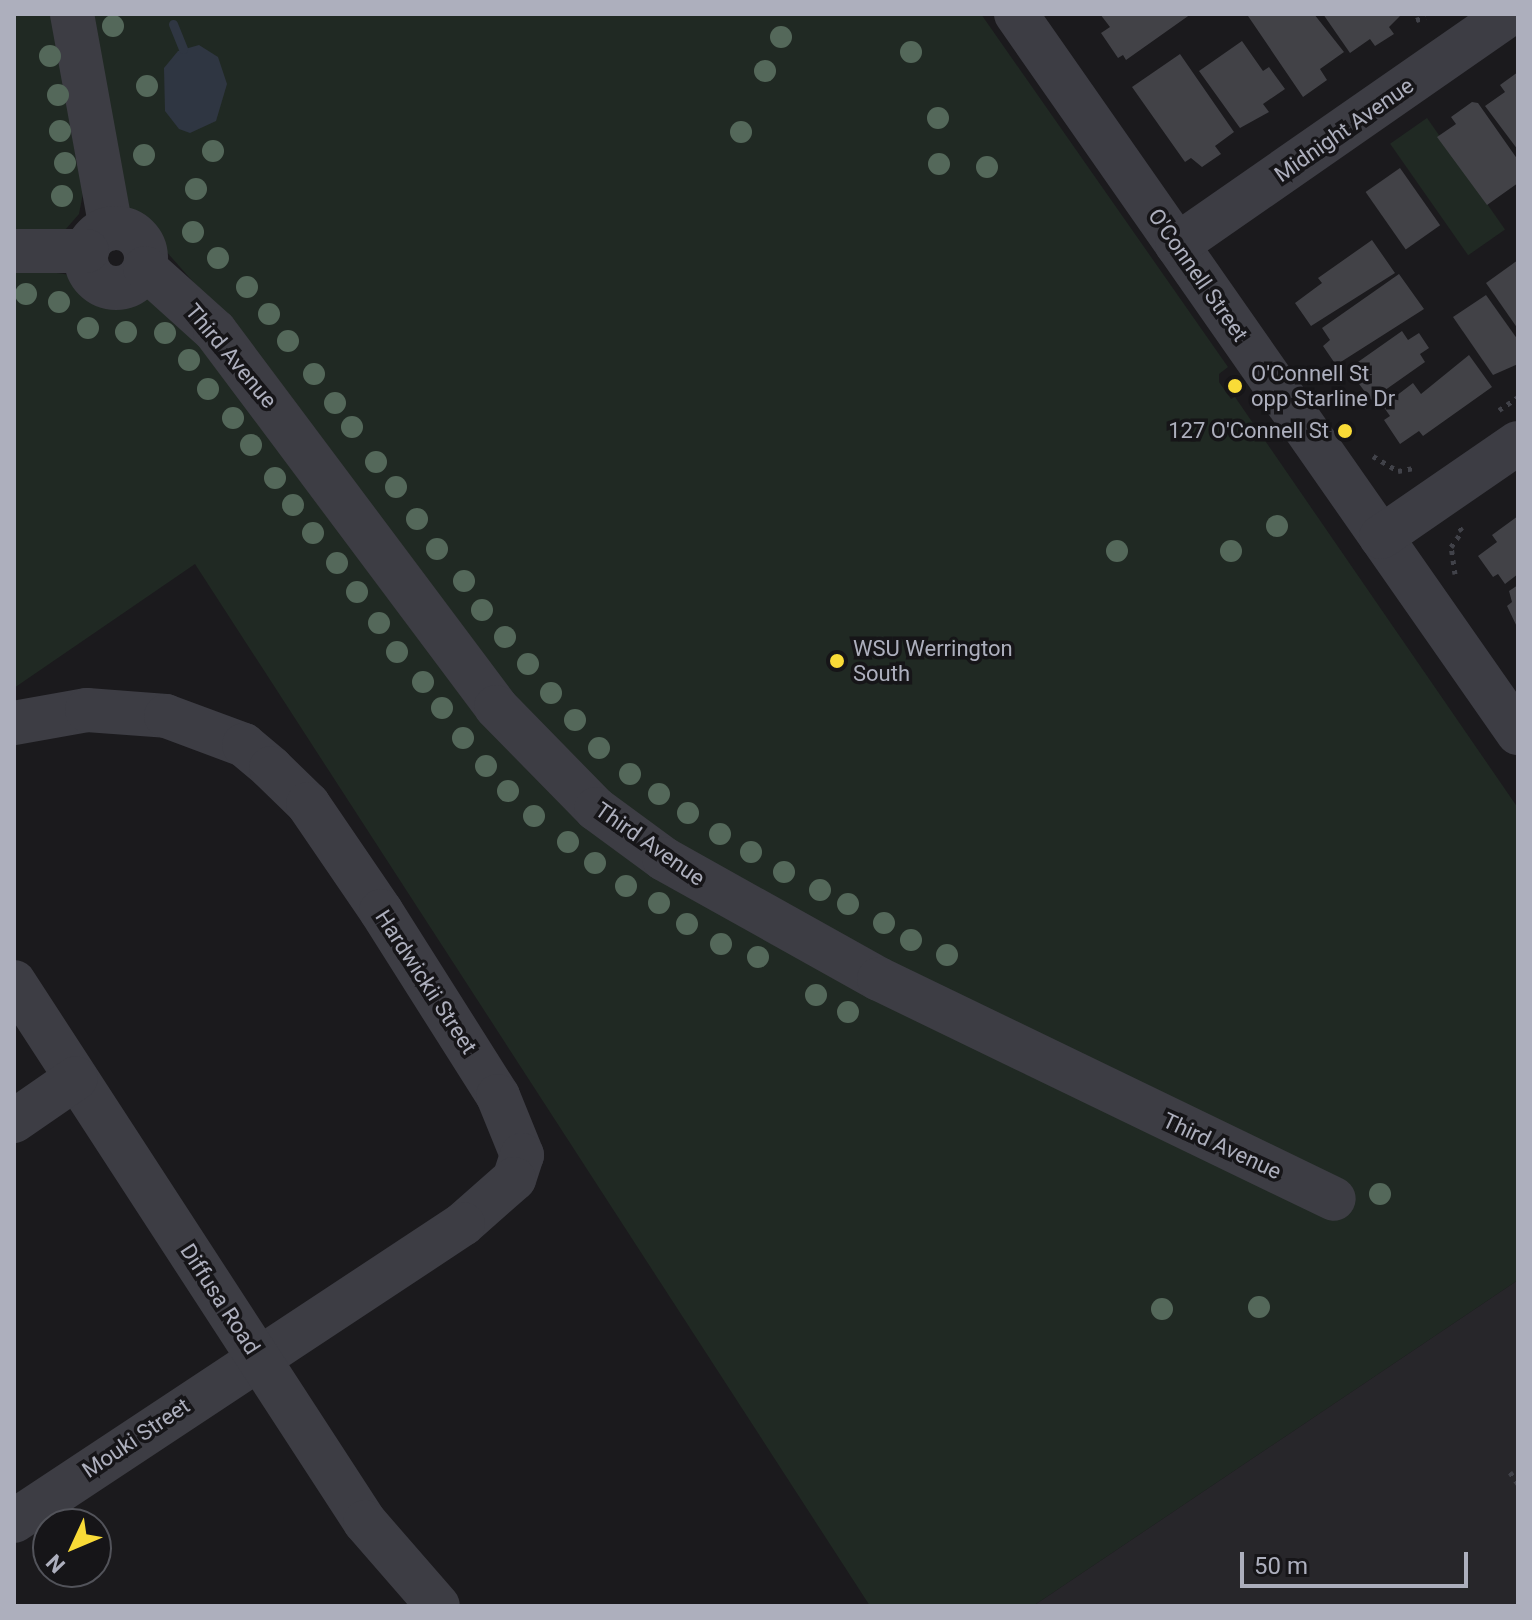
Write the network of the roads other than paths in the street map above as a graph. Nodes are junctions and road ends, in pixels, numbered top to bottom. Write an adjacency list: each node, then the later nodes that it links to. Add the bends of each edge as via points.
1 (72, 14): 5 (street)
2 (1016, 14): 6 (street, O'Connell Street)
3 (1509, 14): 4 (street, Midnight Avenue)
4 (1440, 23): 6 (street, Midnight Avenue)
5 (99, 240): 7 (street); 15 (street, Third Avenue, via 88,269 108,287 126,287 145,268 215,331 496,707 596,809 664,859 879,979)
6 (1177, 245): 9 (street, O'Connell Street)
7 (14, 251)
8 (1518, 443): 9 (street)
9 (1381, 537): 11 (street, O'Connell Street)
10 (14, 723): 16 (street, Hardwickii Street, via 87,710 130,710 166,716 244,745 308,804 516,1130 522,1155 514,1179 497,1198)
11 (1518, 733)
12 (14, 982): 13 (street, Diffusa Road)
13 (76, 1078): 14 (street); 16 (street, Diffusa Road)
14 (14, 1121)
15 (1334, 1199)
16 (257, 1356): 17 (street, Mouki Street); 18 (street, Diffusa Road, via 365,1522)
17 (14, 1521)
18 (438, 1606)

